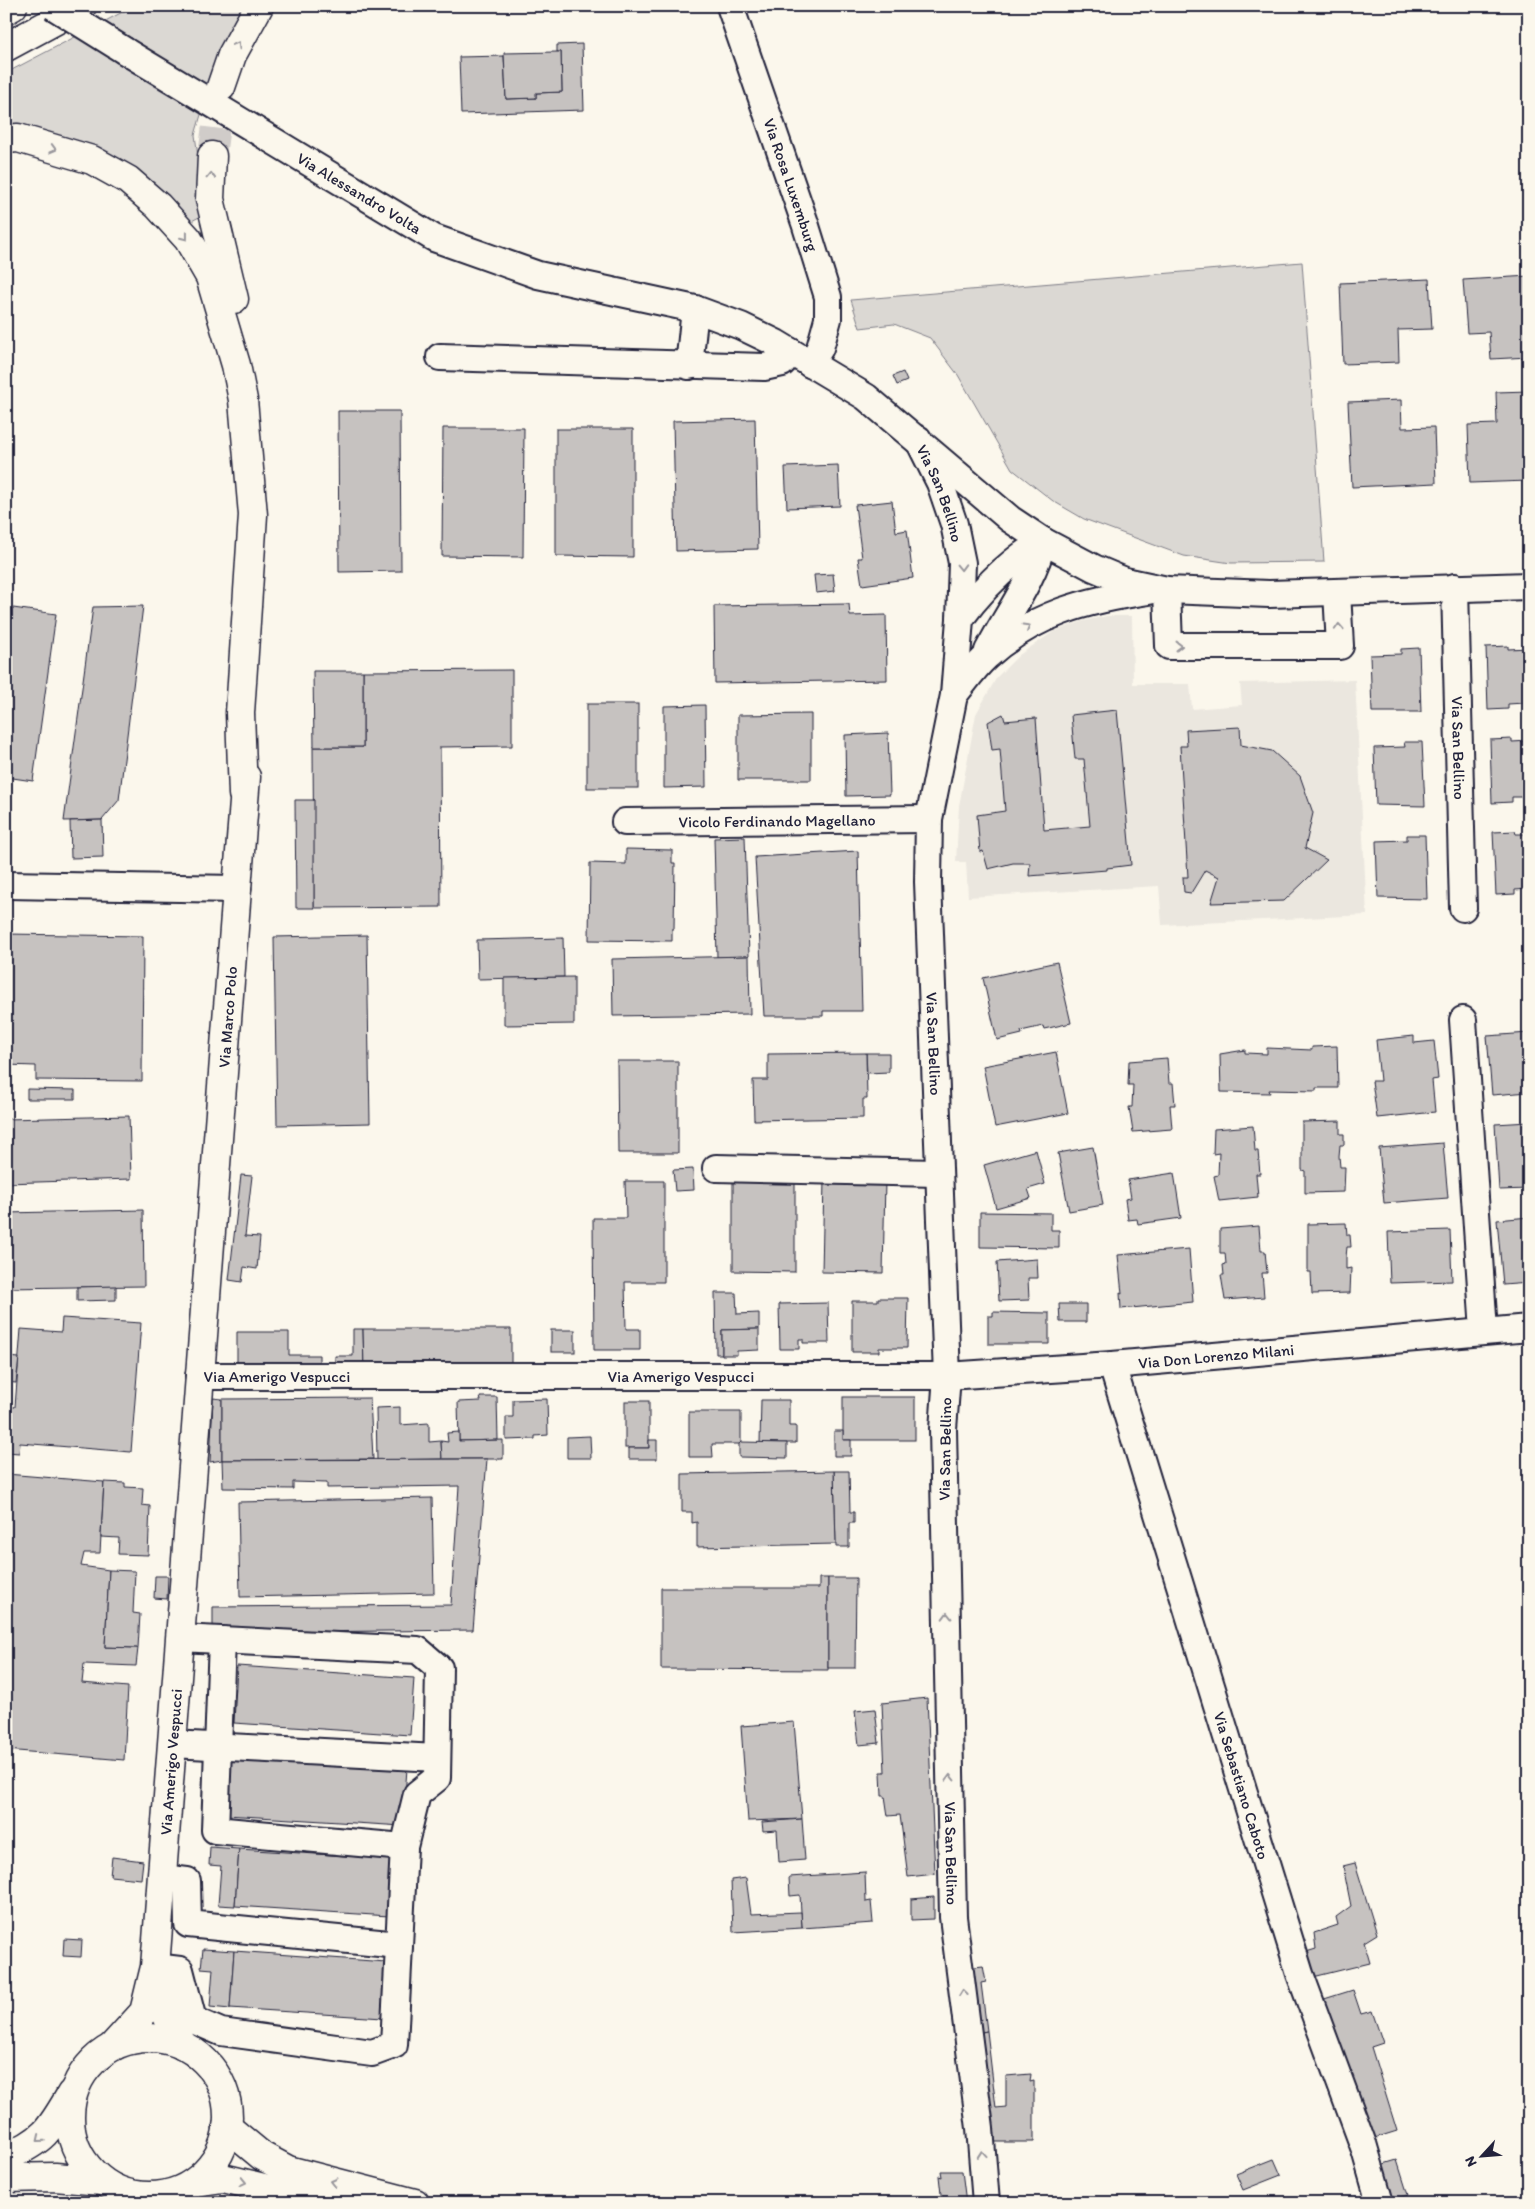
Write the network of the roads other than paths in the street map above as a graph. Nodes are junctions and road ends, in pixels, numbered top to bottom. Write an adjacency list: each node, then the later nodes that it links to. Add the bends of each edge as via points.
1 (13, 6): 6 (main road)
2 (53, 6): 11 (street, Via Alessandro Volta, bridge, via 434,238 538,275)
3 (82, 6): 7 (main road)
4 (259, 6): 8 (main road, one-way to 4, via 232,55)
5 (730, 6): 13 (street, Via Rosa Luxemburg, via 828,297 828,319 820,348)
6 (6, 10)
7 (6, 47)
8 (221, 87)
9 (6, 139): 24 (main road, one-way to 24, via 18,138 92,160 128,180 188,239 210,277 243,400 253,515 240,713)
10 (212, 156): 24 (main road, one-way to 10, via 256,711 269,519 264,429 210,199)
11 (695, 309): 13 (street, Via Alessandro Volta, via 740,326); 14 (street)
12 (440, 357): 14 (street)
13 (800, 358): 14 (street, via 764,367); 15 (street, Via Alessandro Volta, via 866,397)
14 (688, 366)
15 (918, 439): 16 (street, Via San Bellino, via 983,498); 21 (street, Via San Bellino, one-way to 21, via 940,483 954,524 962,564)
16 (1042, 541): 19 (street, Via San Bellino, via 1117,577); 21 (street, via 997,575); 22 (street, Via San Bellino, via 1038,560)
17 (1529, 586): 18 (street, Via San Bellino)
18 (1454, 587): 20 (street, Via San Bellino); 29 (street, Via San Bellino)
19 (1163, 590): 20 (street, Via San Bellino, via 1269,594); 20 (street, one-way to 20, via 1169,646 1340,646); 22 (street, Via San Bellino, one-way to 19, via 1026,626 1049,615 1117,595)
20 (1337, 592)
21 (960, 619): 23 (street, Via San Bellino)
22 (984, 658): 23 (street, Via San Bellino)
23 (954, 695): 25 (street, Via San Bellino)
24 (243, 794): 28 (main road, Via Marco Polo)
25 (929, 819): 26 (street, Vicolo Ferdinando Magellano); 32 (street, Via San Bellino)
26 (626, 822)
27 (6, 885): 28 (street)
28 (237, 889): 36 (main road, Via Marco Polo)
29 (1463, 908)
30 (1463, 1020): 34 (street)
31 (716, 1168): 32 (street)
32 (937, 1173): 37 (street, Via San Bellino)
33 (1529, 1328): 34 (street, Via Don Lorenzo Milani)
34 (1484, 1331): 35 (street, Via Don Lorenzo Milani)
35 (1112, 1365): 37 (street, Via Don Lorenzo Milani); 58 (street, Via Sebastiano Caboto, via 1297,1965 1364,2147)
36 (199, 1376): 37 (street, Via Amerigo Vespucci); 38 (main road, Via Amerigo Vespucci)
37 (947, 1376): 57 (street, Via San Bellino, one-way to 37, via 954,1917 943,1429)
38 (180, 1638): 39 (street); 40 (main road, Via Amerigo Vespucci)
39 (222, 1640): 41 (street); 42 (street, via 418,1650 438,1668)
40 (172, 1744): 41 (street); 44 (main road, Via Amerigo Vespucci)
41 (218, 1747): 42 (street); 43 (street, via 215,1830)
42 (438, 1758): 43 (street, via 437,1778 417,1794)
43 (404, 1847): 45 (street)
44 (162, 1878): 45 (street, via 187,1881 188,1924); 46 (main road, Via Amerigo Vespucci)
45 (399, 1945): 46 (street, via 394,2045 372,2053 221,2032 193,2020 180,1970)
46 (155, 1967): 47 (main road, Via Amerigo Vespucci, via 144,2012); 48 (main road, Via Amerigo Vespucci, via 166,2014)
47 (113, 2046): 48 (main road, via 136,2039 160,2038); 49 (main road, via 91,2062)
48 (183, 2046): 50 (main road, via 204,2060 218,2080 227,2103)
49 (76, 2084): 51 (main road, one-way to 51, via 51,2129 40,2141); 53 (main road, via 70,2110 72,2137 83,2162)
50 (228, 2128): 54 (main road, via 211,2167); 56 (main road, one-way to 50, via 288,2170 262,2156)
51 (6, 2157)
52 (6, 2178): 53 (main road, via 55,2176)
53 (101, 2181): 54 (main road, via 124,2193 148,2197 173,2193)
54 (195, 2182): 55 (main road, one-way to 55, via 223,2178)
55 (326, 2203)
56 (415, 2203)
57 (986, 2203)
58 (1380, 2203)

